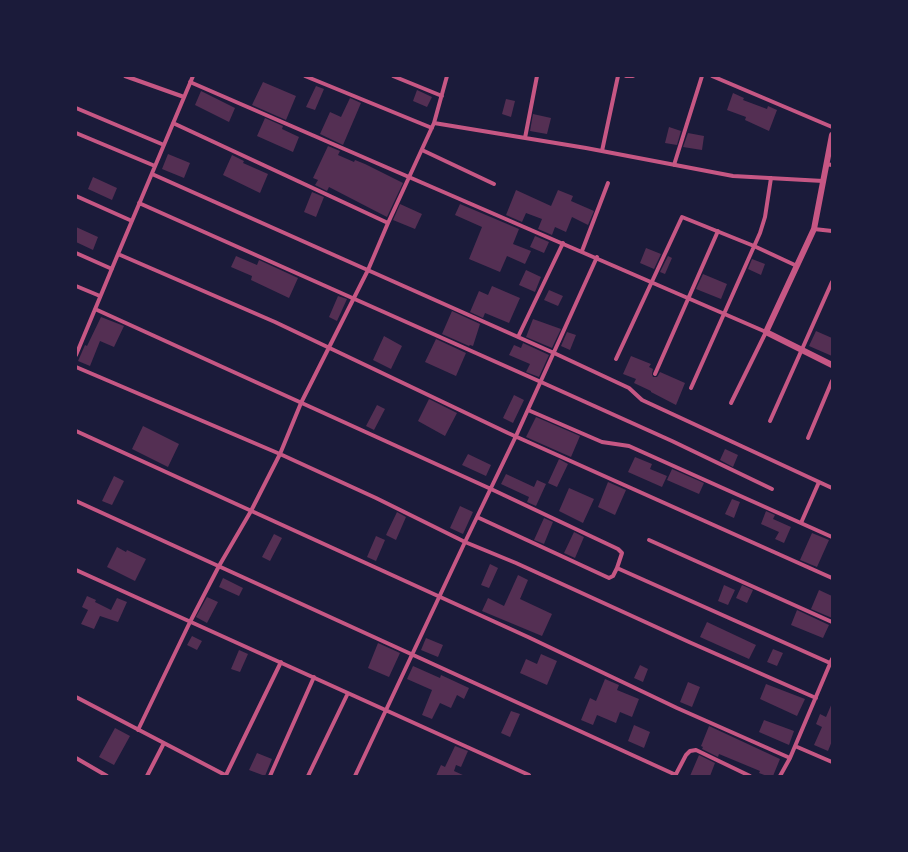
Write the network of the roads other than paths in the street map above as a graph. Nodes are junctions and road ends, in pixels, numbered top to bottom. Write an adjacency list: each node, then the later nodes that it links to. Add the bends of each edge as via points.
1 (125, 76): 14 (street)
2 (193, 76): 12 (street)
3 (304, 76): 19 (street)
4 (393, 76): 13 (street)
5 (447, 76): 13 (street)
6 (538, 76): 22 (street)
7 (618, 76): 25 (street)
8 (626, 76): 9 (street)
9 (633, 76)
10 (702, 76): 27 (street)
11 (712, 76): 18 (street)
12 (190, 82): 14 (street); 30 (street)
13 (442, 96): 16 (street)
14 (184, 98): 17 (street)
15 (76, 108): 23 (street)
16 (434, 123): 19 (street); 22 (street)
17 (173, 124): 23 (street); 38 (street)
18 (832, 127)
19 (432, 128): 24 (street)
20 (76, 133): 28 (street)
21 (832, 135): 26 (street)
22 (525, 138): 25 (street)
23 (164, 145): 28 (street)
24 (422, 150): 30 (street); 34 (street)
25 (602, 151): 27 (street)
26 (829, 164): 32 (street)
27 (674, 165): 31 (street, via 733,176)
28 (155, 166): 29 (street)
29 (152, 174): 36 (street); 50 (street)
30 (409, 177): 38 (street); 42 (street)
31 (771, 178): 32 (street); 43 (street, via 765,217)
32 (823, 181): 39 (street)
33 (608, 183): 44 (street)
34 (494, 184)
35 (76, 196): 37 (street)
36 (139, 203): 37 (street); 55 (street)
37 (132, 221): 46 (street)
38 (388, 223): 50 (street)
39 (814, 229): 41 (street); 48 (street)
40 (718, 231): 43 (street); 51 (street, via 684,217 680,218); 56 (street)
41 (832, 231)
42 (563, 243): 44 (street); 60 (street)
43 (754, 246): 48 (street); 58 (street)
44 (582, 251): 47 (street)
45 (76, 253): 49 (street)
46 (118, 254): 49 (street); 61 (street)
47 (597, 258): 51 (street); 63 (street)
48 (797, 266): 59 (street)
49 (112, 268): 54 (street)
50 (368, 270): 55 (street); 60 (street)
51 (651, 281): 56 (street); 65 (street)
52 (832, 282): 62 (street)
53 (76, 286): 54 (street)
54 (100, 296): 57 (street)
55 (354, 298): 61 (street); 70 (street)
56 (689, 298): 58 (street); 68 (street)
57 (95, 310): 64 (street); 72 (street)
58 (724, 313): 59 (street); 71 (street)
59 (766, 332): 62 (street); 73 (street)
60 (518, 337): 63 (street)
61 (328, 347): 72 (street); 77 (street)
62 (803, 350): 66 (street); 75 (street)
63 (554, 353): 70 (street); 80 (street, via 629,388 642,400)
64 (76, 355)
65 (616, 360)
66 (832, 365)
67 (76, 367): 79 (street)
68 (655, 374)
69 (832, 380): 78 (street)
70 (541, 382): 74 (street); 83 (street)
71 (692, 388)
72 (301, 403): 79 (street); 82 (street)
73 (731, 403)
74 (528, 410): 77 (street); 87 (street, via 602,442 629,446)
75 (770, 421)
76 (76, 431): 85 (street)
77 (516, 436): 82 (street); 94 (street)
78 (808, 438)
79 (280, 454): 85 (street); 90 (street)
80 (819, 482): 81 (street); 87 (street)
81 (832, 488)
82 (491, 489): 86 (street); 92 (street, via 618,549 622,553)
83 (772, 489)
84 (76, 501): 91 (street)
85 (251, 511): 91 (street); 95 (street)
86 (477, 517): 90 (street); 92 (street, via 609,578)
87 (801, 523): 88 (street)
88 (832, 537)
89 (649, 540): 97 (street)
90 (464, 542): 95 (street); 104 (street)
91 (219, 566): 96 (street); 98 (street)
92 (617, 568): 99 (street)
93 (76, 570): 96 (street)
94 (832, 578)
95 (439, 597): 98 (street); 110 (street)
96 (190, 622): 100 (street); 106 (street)
97 (832, 622)
98 (412, 654): 105 (street); 113 (street)
99 (831, 661): 104 (street)
100 (281, 662): 101 (street); 116 (street)
101 (314, 677): 102 (street); 117 (street)
102 (348, 692): 105 (street); 118 (street)
103 (76, 697): 106 (street)
104 (816, 698): 108 (street)
105 (386, 710): 112 (street); 119 (street)
106 (138, 730): 107 (street)
107 (164, 743): 115 (street); 116 (street)
108 (795, 746): 110 (street); 111 (street)
109 (76, 758): 114 (street)
110 (790, 758): 121 (street)
111 (832, 762)
112 (529, 775)
113 (675, 775): 120 (street, via 686,755 696,750)
114 (107, 776)
115 (147, 776)
116 (226, 776)
117 (270, 776)
118 (308, 776)
119 (355, 776)
120 (750, 776)
121 (780, 776)

